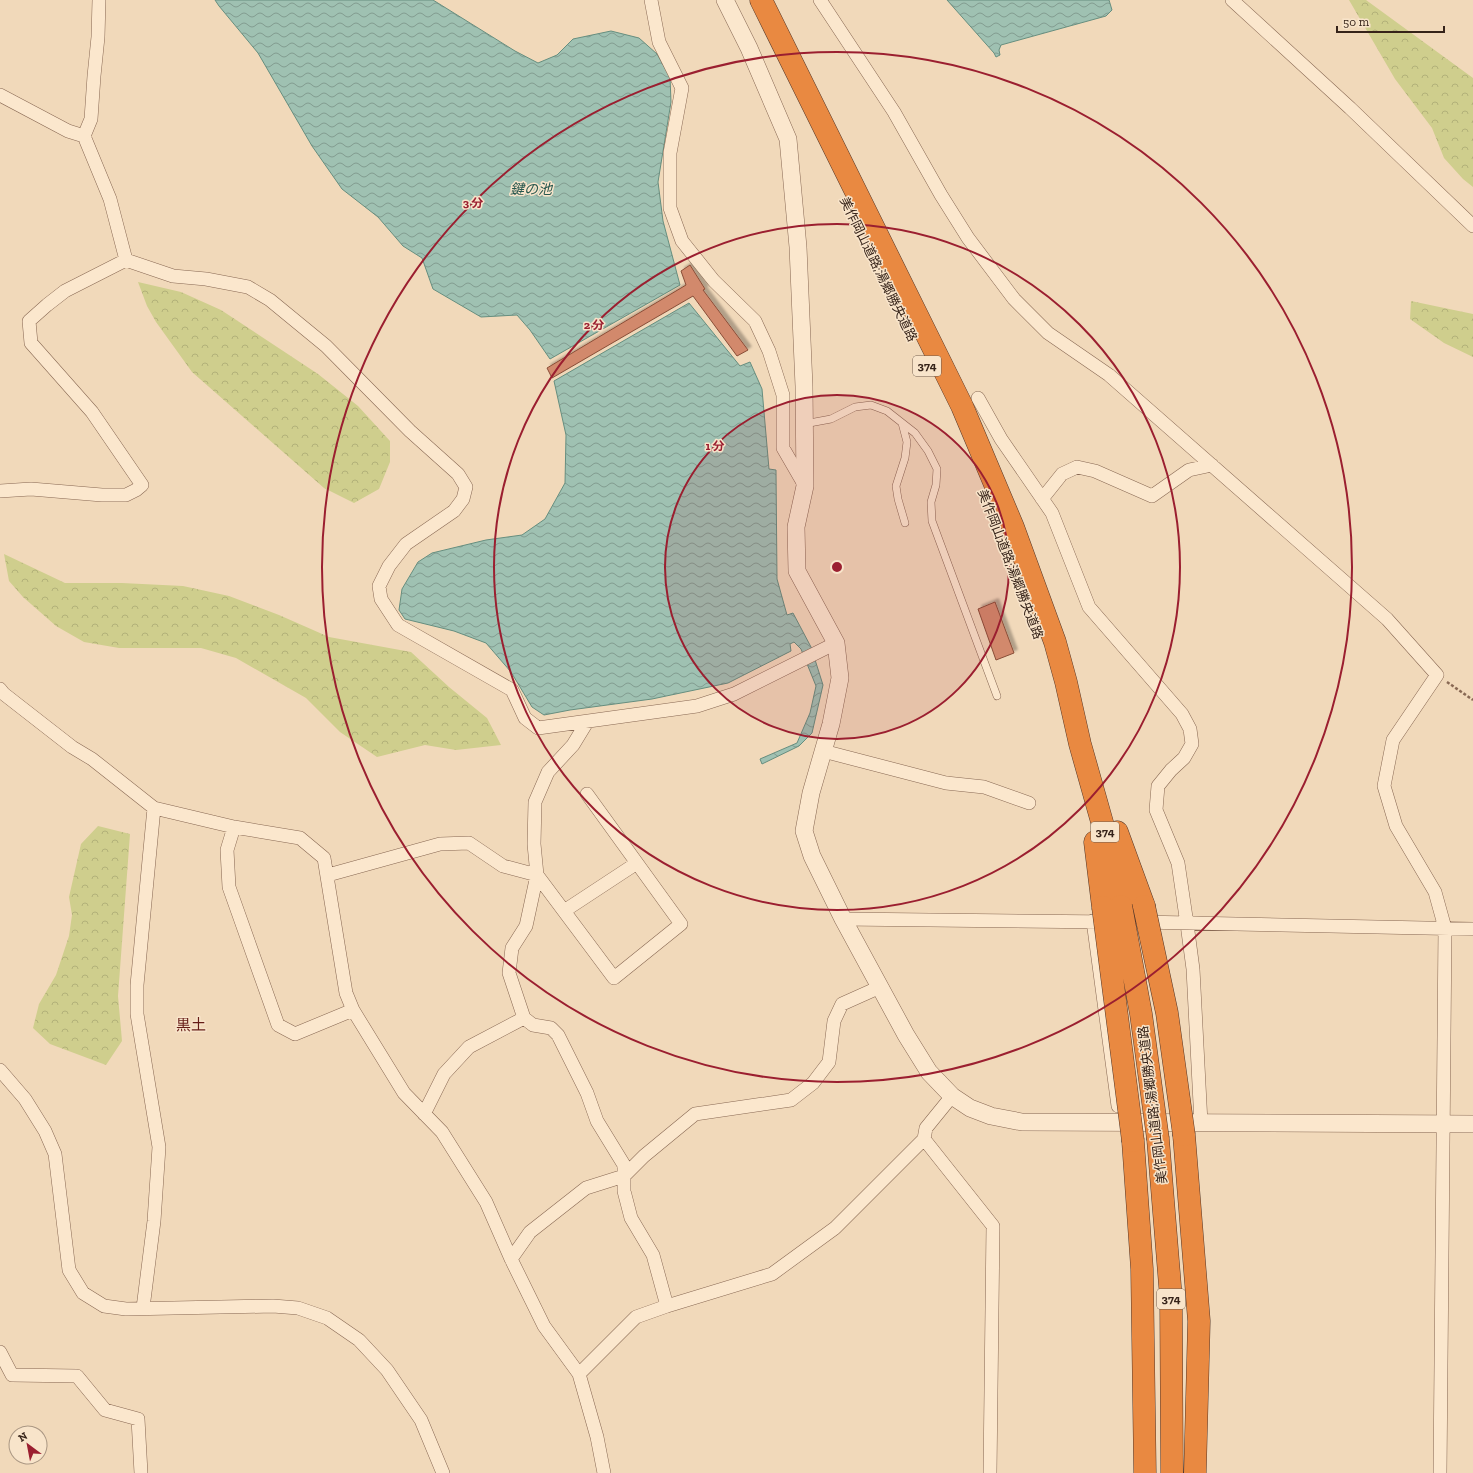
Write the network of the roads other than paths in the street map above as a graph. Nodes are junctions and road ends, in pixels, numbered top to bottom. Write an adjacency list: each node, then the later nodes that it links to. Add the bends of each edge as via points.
1 (99, 0): 9 (street, via 91,119)
2 (651, 0): 16 (street, via 659,42 682,88 670,153 670,208 682,241 714,281 755,321 769,351 783,395 783,448)
3 (725, 0): 14 (street, via 750,48 788,139 798,246)
4 (745, 0): 25 (highway, 美作岡山道路;湯郷勝央道路 / 374, via 947,409 1000,534)
5 (762, 0): 25 (highway, 美作岡山道路;湯郷勝央道路 / 374, via 939,358 985,459 1013,526 1055,642)
6 (820, 0): 15 (street, via 894,112 968,238 1014,299 1048,333 1109,375)
7 (1232, 0): 10 (street)
8 (0, 95): 9 (street, via 68,131)
9 (84, 136): 11 (street, via 110,199)
10 (1473, 226)
11 (126, 260): 17 (street, via 65,291 29,321 31,343 92,412 142,485 126,495); 23 (street, via 173,276 206,279 248,288 270,300 326,346 410,431 458,474 466,486 463,499 454,511 406,544 389,566 379,586 381,599 398,625 512,690 525,718 538,728)
12 (978, 398): 18 (street, via 1001,439)
13 (902, 423): 14 (lane, via 887,411 871,405 855,406 831,419); 19 (lane, via 907,442 896,486); 22 (lane, via 915,433 937,469 931,502 932,521)
14 (804, 424): 16 (street)
15 (1212, 465): 18 (street, via 1189,470 1152,496 1095,471 1077,467 1062,474); 37 (street, via 1387,619 1437,675 1393,740 1384,786 1396,826 1434,892)
16 (805, 486): 20 (street, via 796,527 797,571)
17 (0, 491)
18 (1042, 499): 36 (street, via 1052,513 1089,606 1182,714 1190,730 1192,744 1184,758 1158,786 1156,810 1178,863)
19 (905, 523)
20 (836, 643): 23 (street, via 734,694 697,706); 24 (street, via 840,678)
21 (0, 689): 28 (street)
22 (998, 696)
23 (587, 722): 32 (street, via 573,745 548,772 535,802 534,844)
24 (823, 751): 27 (street, via 946,783 984,787); 35 (street, via 804,831 812,856)
25 (1083, 752): 34 (highway, 美作岡山道路;湯郷勝央道路 / 374, via 1113,862); 62 (highway, bridge, via 1144,906 1167,1013 1184,1135 1200,1321)
26 (587, 794): 30 (street)
27 (1029, 803)
28 (154, 808): 29 (street); 53 (street, via 137,992 137,1014 159,1147 154,1221)
29 (234, 828): 31 (street, via 300,838 324,858); 40 (street, via 227,850 229,887 278,1025 295,1034)
30 (637, 862): 33 (street); 33 (street, via 681,924 614,978)
31 (328, 875): 32 (street, via 440,844 469,843 504,866); 40 (street, via 346,993)
32 (537, 876): 33 (street); 41 (street, via 526,926 512,948 509,973)
33 (564, 911)
34 (1106, 911): 35 (street); 36 (street); 45 (street); 56 (highway, 美作岡山道路;湯郷勝央道路 / 374, bridge, via 1141,1014 1158,1139 1171,1298); 61 (highway, bridge, via 1133,1141 1142,1269)
35 (843, 919): 39 (street)
36 (1187, 924): 37 (street); 46 (street, via 1193,969)
37 (1445, 928): 38 (street); 47 (street)
38 (1473, 929)
39 (880, 987): 43 (street, via 929,1072); 50 (street, via 842,1004 834,1021 829,1062 813,1083 791,1100 695,1114)
40 (353, 1010): 44 (street, via 404,1093)
41 (524, 1018): 44 (street, via 469,1047 444,1074); 50 (street, via 534,1025 551,1028 558,1035 587,1093 597,1121 624,1165)
42 (0, 1070): 53 (street, via 25,1099 45,1131 55,1154 69,1270 83,1293 104,1306)
43 (952, 1096): 45 (street, via 970,1108 992,1116 1022,1122); 49 (street, via 926,1128)
44 (424, 1114): 51 (street, via 442,1132 486,1202)
45 (1120, 1122): 46 (street)
46 (1202, 1123): 47 (street)
47 (1443, 1123): 48 (street); 63 (street)
48 (1473, 1124)
49 (924, 1139): 52 (street, via 836,1228 772,1274); 60 (street, via 993,1226)
50 (624, 1176): 51 (street, via 586,1188 530,1232); 52 (street, via 624,1191 630,1218 653,1255)
51 (511, 1259): 55 (street, via 544,1326)
52 (667, 1306): 55 (street, via 636,1317)
53 (143, 1308): 58 (street, via 273,1306 298,1308 326,1318 359,1340 387,1370 421,1420)
54 (0, 1352): 57 (street, via 12,1375 77,1376 105,1410 138,1419)
55 (579, 1374): 59 (street, via 597,1437)
56 (1172, 1466)
57 (141, 1473)
58 (443, 1473)
59 (604, 1473)
60 (990, 1473)
61 (1145, 1473)
62 (1195, 1473)
63 (1440, 1473)

